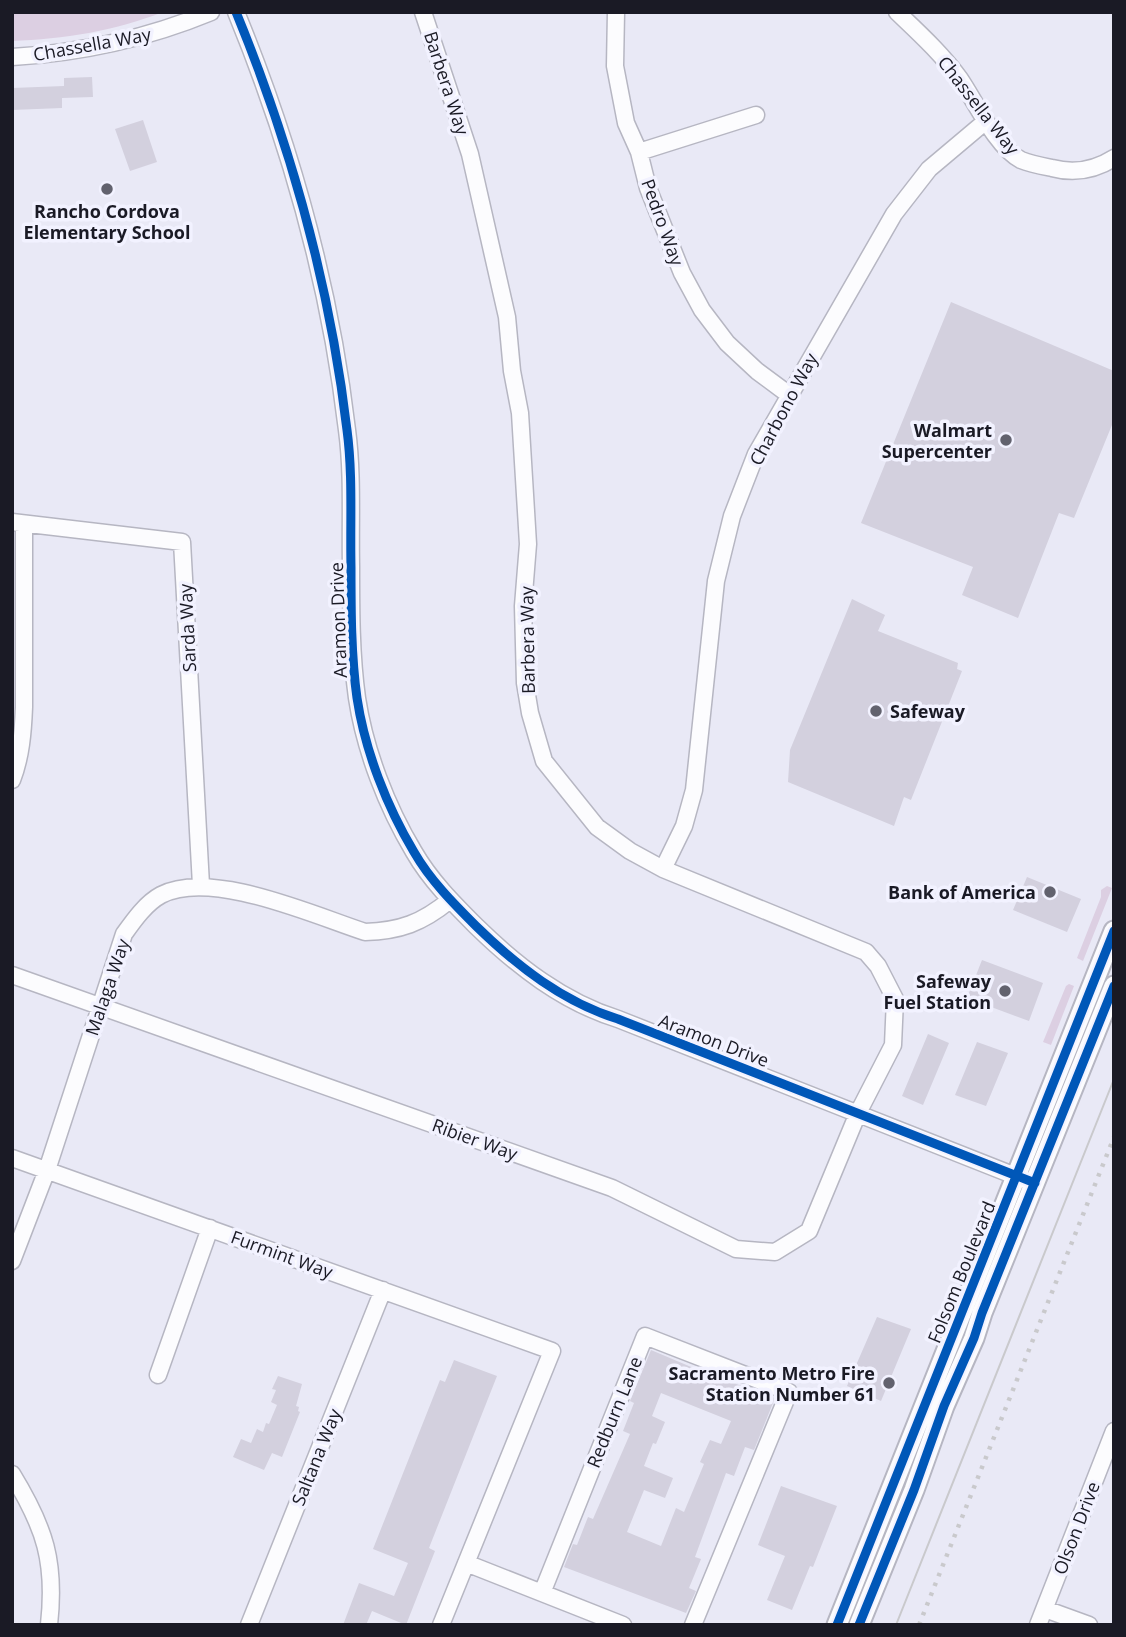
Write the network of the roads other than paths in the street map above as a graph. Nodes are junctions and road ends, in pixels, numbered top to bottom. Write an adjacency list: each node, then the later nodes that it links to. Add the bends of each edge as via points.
1 (211, 12): 6 (street, Chassella Way, via 128,40)
2 (236, 12): 16 (street, Aramon Drive, via 296,177 335,342 348,433 357,699 386,797 414,853)
3 (423, 12): 14 (street, Barbera Way, via 470,154 507,317 520,413 528,544 523,606 530,713 544,761 590,820)
4 (616, 12): 9 (street, Pedro Way, via 618,90)
5 (897, 12): 8 (street, Chassella Way, via 947,63)
6 (12, 57)
7 (755, 115): 9 (street)
8 (986, 121): 10 (street, Chassella Way, via 1011,152 1034,164 1062,171 1083,170); 11 (street, Charbono Way, via 911,189)
9 (639, 152): 11 (street, Pedro Way, via 648,188 702,310 746,362)
10 (1114, 158)
11 (788, 394): 14 (street, Charbono Way, via 756,454 722,549 709,631 695,790)
12 (18, 523): 13 (street, via 24,708); 15 (street, Sarda Way, via 182,542)
13 (12, 780)
14 (663, 869): 21 (street, Barbera Way, via 866,952 878,966 895,999 893,1045)
15 (201, 886): 16 (street, Malaga Way, via 257,896 365,932 417,923); 20 (street, Malaga Way, via 161,895 132,922)
16 (450, 900): 21 (street, Aramon Drive, via 521,966 593,1011)
17 (1114, 930): 24 (main road, Folsom Boulevard)
18 (12, 975): 20 (street, Ribier Way)
19 (1114, 986): 25 (main road, Folsom Boulevard)
20 (99, 1006): 21 (street, Ribier Way, via 612,1188 736,1249 775,1252 808,1231); 23 (street, Malaga Way)
21 (858, 1113): 24 (street, Aramon Drive)
22 (12, 1158): 23 (street, Furmint Way)
23 (47, 1170): 26 (street, Furmint Way); 27 (street, Malaga Way)
24 (1016, 1177): 25 (street, Aramon Drive); 41 (main road, Folsom Boulevard)
25 (1035, 1184): 42 (main road, Folsom Boulevard)
26 (210, 1228): 28 (street, Furmint Way); 29 (street)
27 (12, 1261)
28 (383, 1290): 33 (street, Furmint Way, via 552,1351); 37 (street, Saltana Way)
29 (158, 1376)
30 (1114, 1431): 31 (street, Olson Drive)
31 (1106, 1471): 35 (street, Olson Drive)
32 (12, 1474): 36 (street, via 45,1541 51,1589)
33 (466, 1563): 34 (street); 38 (street)
34 (542, 1593): 39 (street); 40 (street, Redburn Lane, via 645,1336 789,1392)
35 (1042, 1617): 43 (street)
36 (49, 1625)
37 (250, 1625)
38 (441, 1625)
39 (623, 1625)
40 (693, 1625)
41 (837, 1625)
42 (859, 1625)
43 (1089, 1625)

